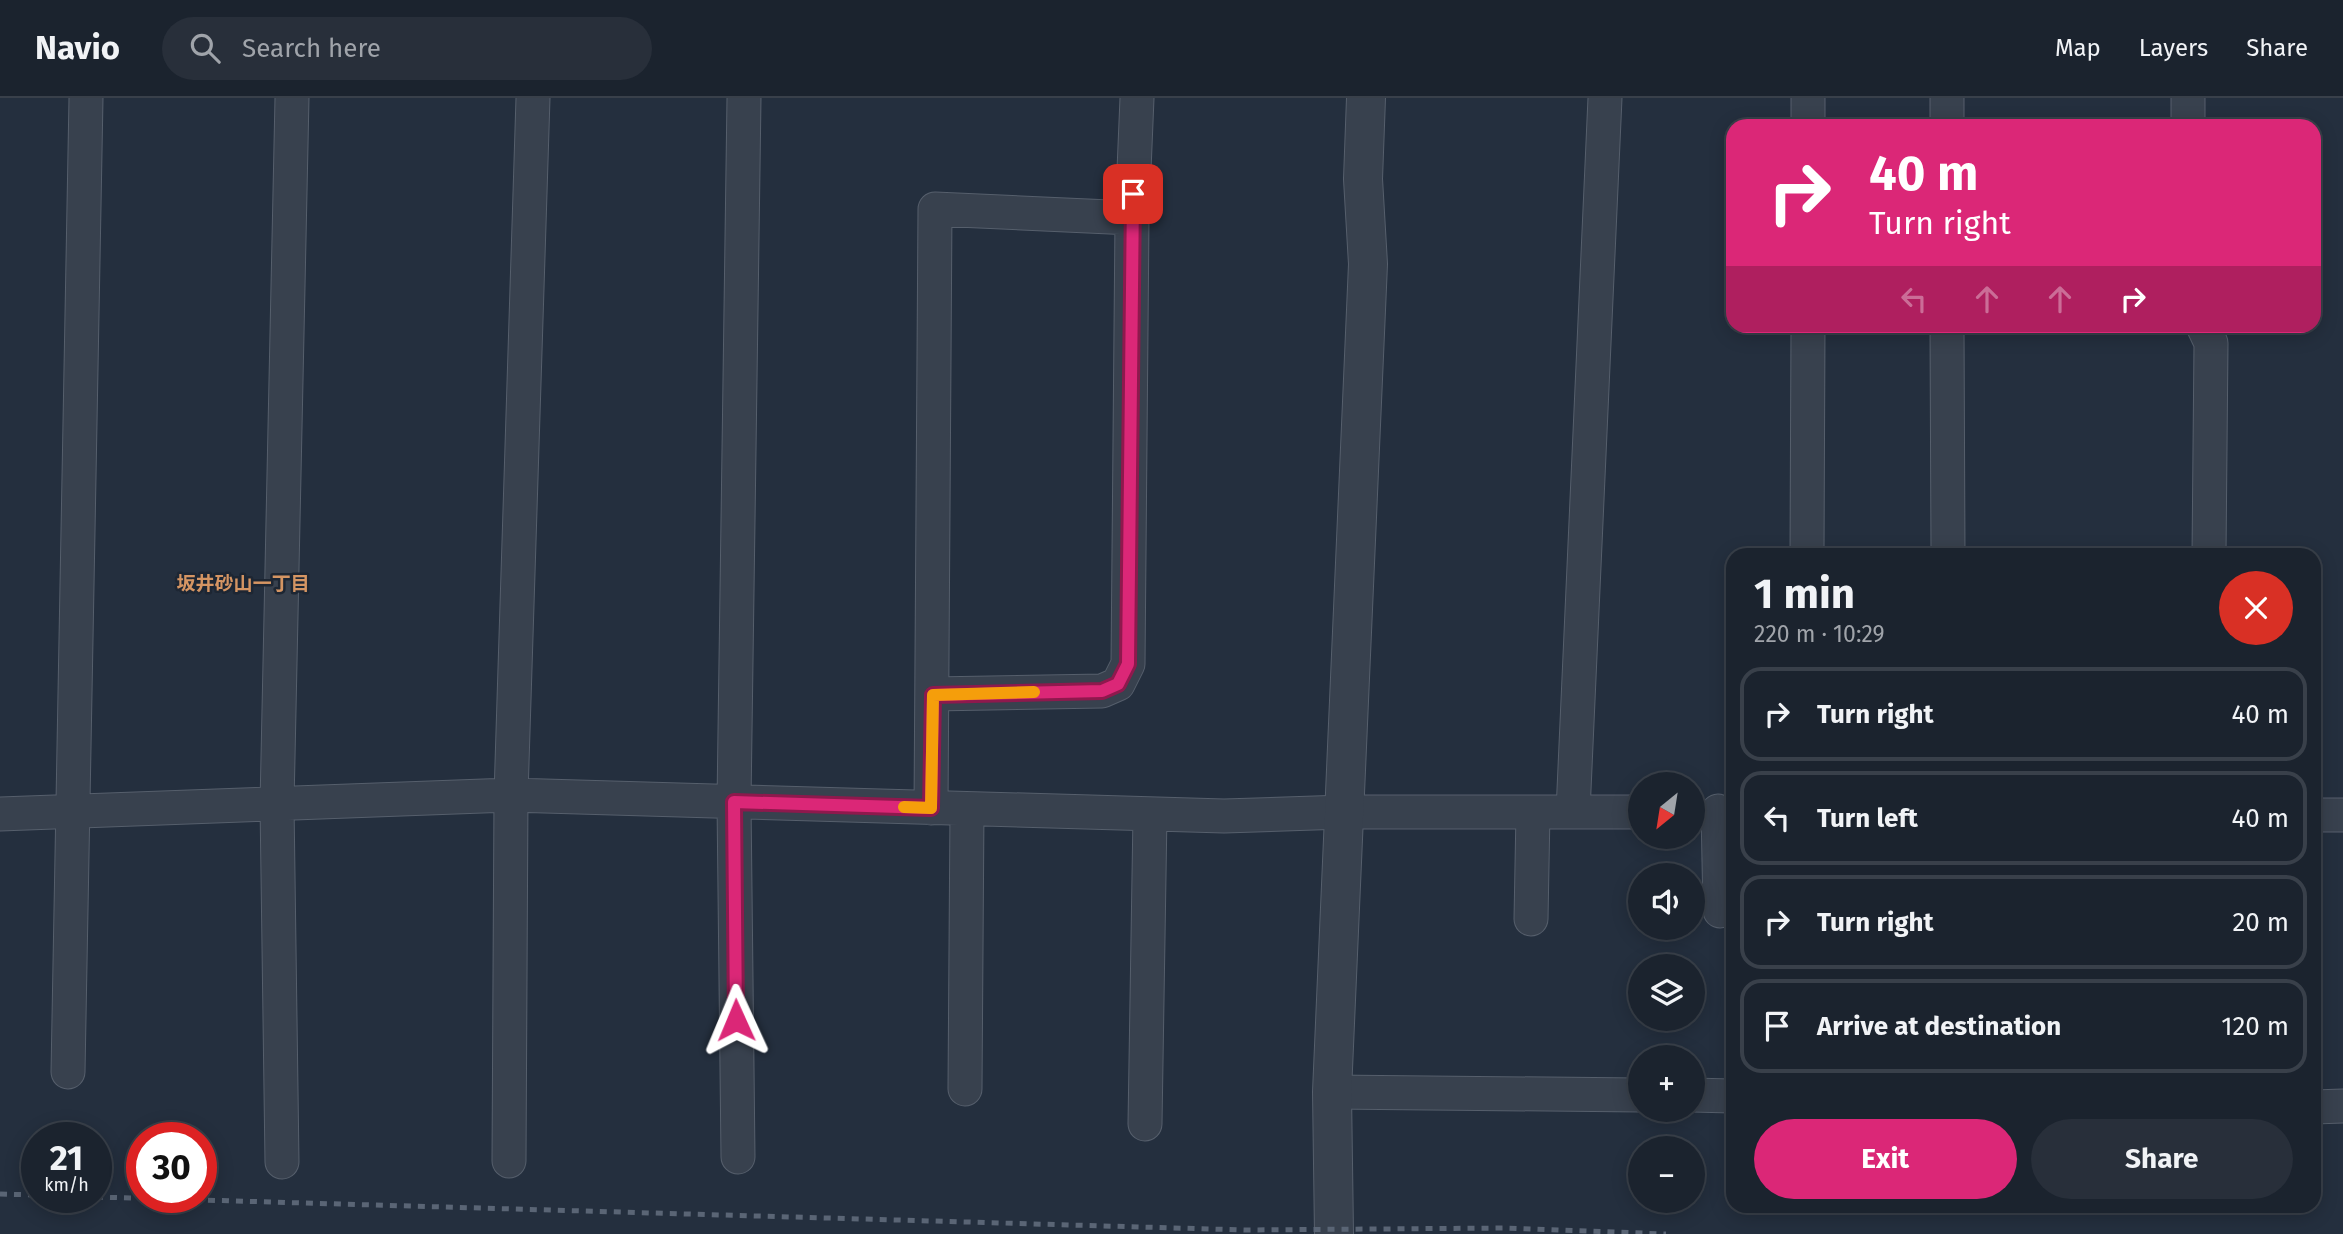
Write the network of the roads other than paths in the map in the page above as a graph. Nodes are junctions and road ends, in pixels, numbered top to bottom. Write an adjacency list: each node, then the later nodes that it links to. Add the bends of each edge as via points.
1 (86, 98): 27 (street)
2 (292, 98): 24 (street)
3 (533, 98): 22 (street)
4 (744, 98): 23 (street)
5 (1137, 98): 14 (street)
6 (1366, 98): 32 (street, via 1365,369)
7 (1605, 98): 30 (street)
8 (1808, 98): 11 (street)
9 (1947, 98): 12 (street)
10 (2188, 98): 13 (street)
11 (1808, 119)
12 (1947, 119)
13 (2188, 119)
14 (1132, 218): 21 (street, via 1128,664 1118,684 1102,691); 21 (street, via 935,209)
15 (1808, 333): 18 (street)
16 (1947, 333): 19 (street)
17 (2206, 333): 20 (street, via 2211,343)
18 (1808, 548)
19 (1948, 548)
20 (2209, 548)
21 (933, 695): 25 (street)
22 (511, 795): 23 (street); 24 (street); 49 (street)
23 (734, 802): 25 (street); 48 (street)
24 (277, 804): 27 (street); 50 (street)
25 (931, 808): 26 (street)
26 (967, 809): 34 (street); 40 (street)
27 (72, 811): 33 (street); 39 (street)
28 (1714, 811): 37 (street)
29 (1533, 812): 30 (street); 32 (street); 38 (street)
30 (1573, 812): 31 (street)
31 (1628, 812)
32 (1344, 813): 34 (street); 41 (street)
33 (0, 814)
34 (1150, 814): 47 (street)
35 (2321, 815): 36 (street)
36 (2343, 815)
37 (1720, 911)
38 (1531, 919)
39 (68, 1072)
40 (965, 1089)
41 (1332, 1092): 42 (street); 51 (street)
42 (1628, 1095)
43 (1705, 1095): 44 (street)
44 (1726, 1096)
45 (2343, 1106): 46 (street)
46 (2321, 1107)
47 (1144, 1124)
48 (738, 1157)
49 (509, 1161)
50 (282, 1163)
51 (1334, 1234)

